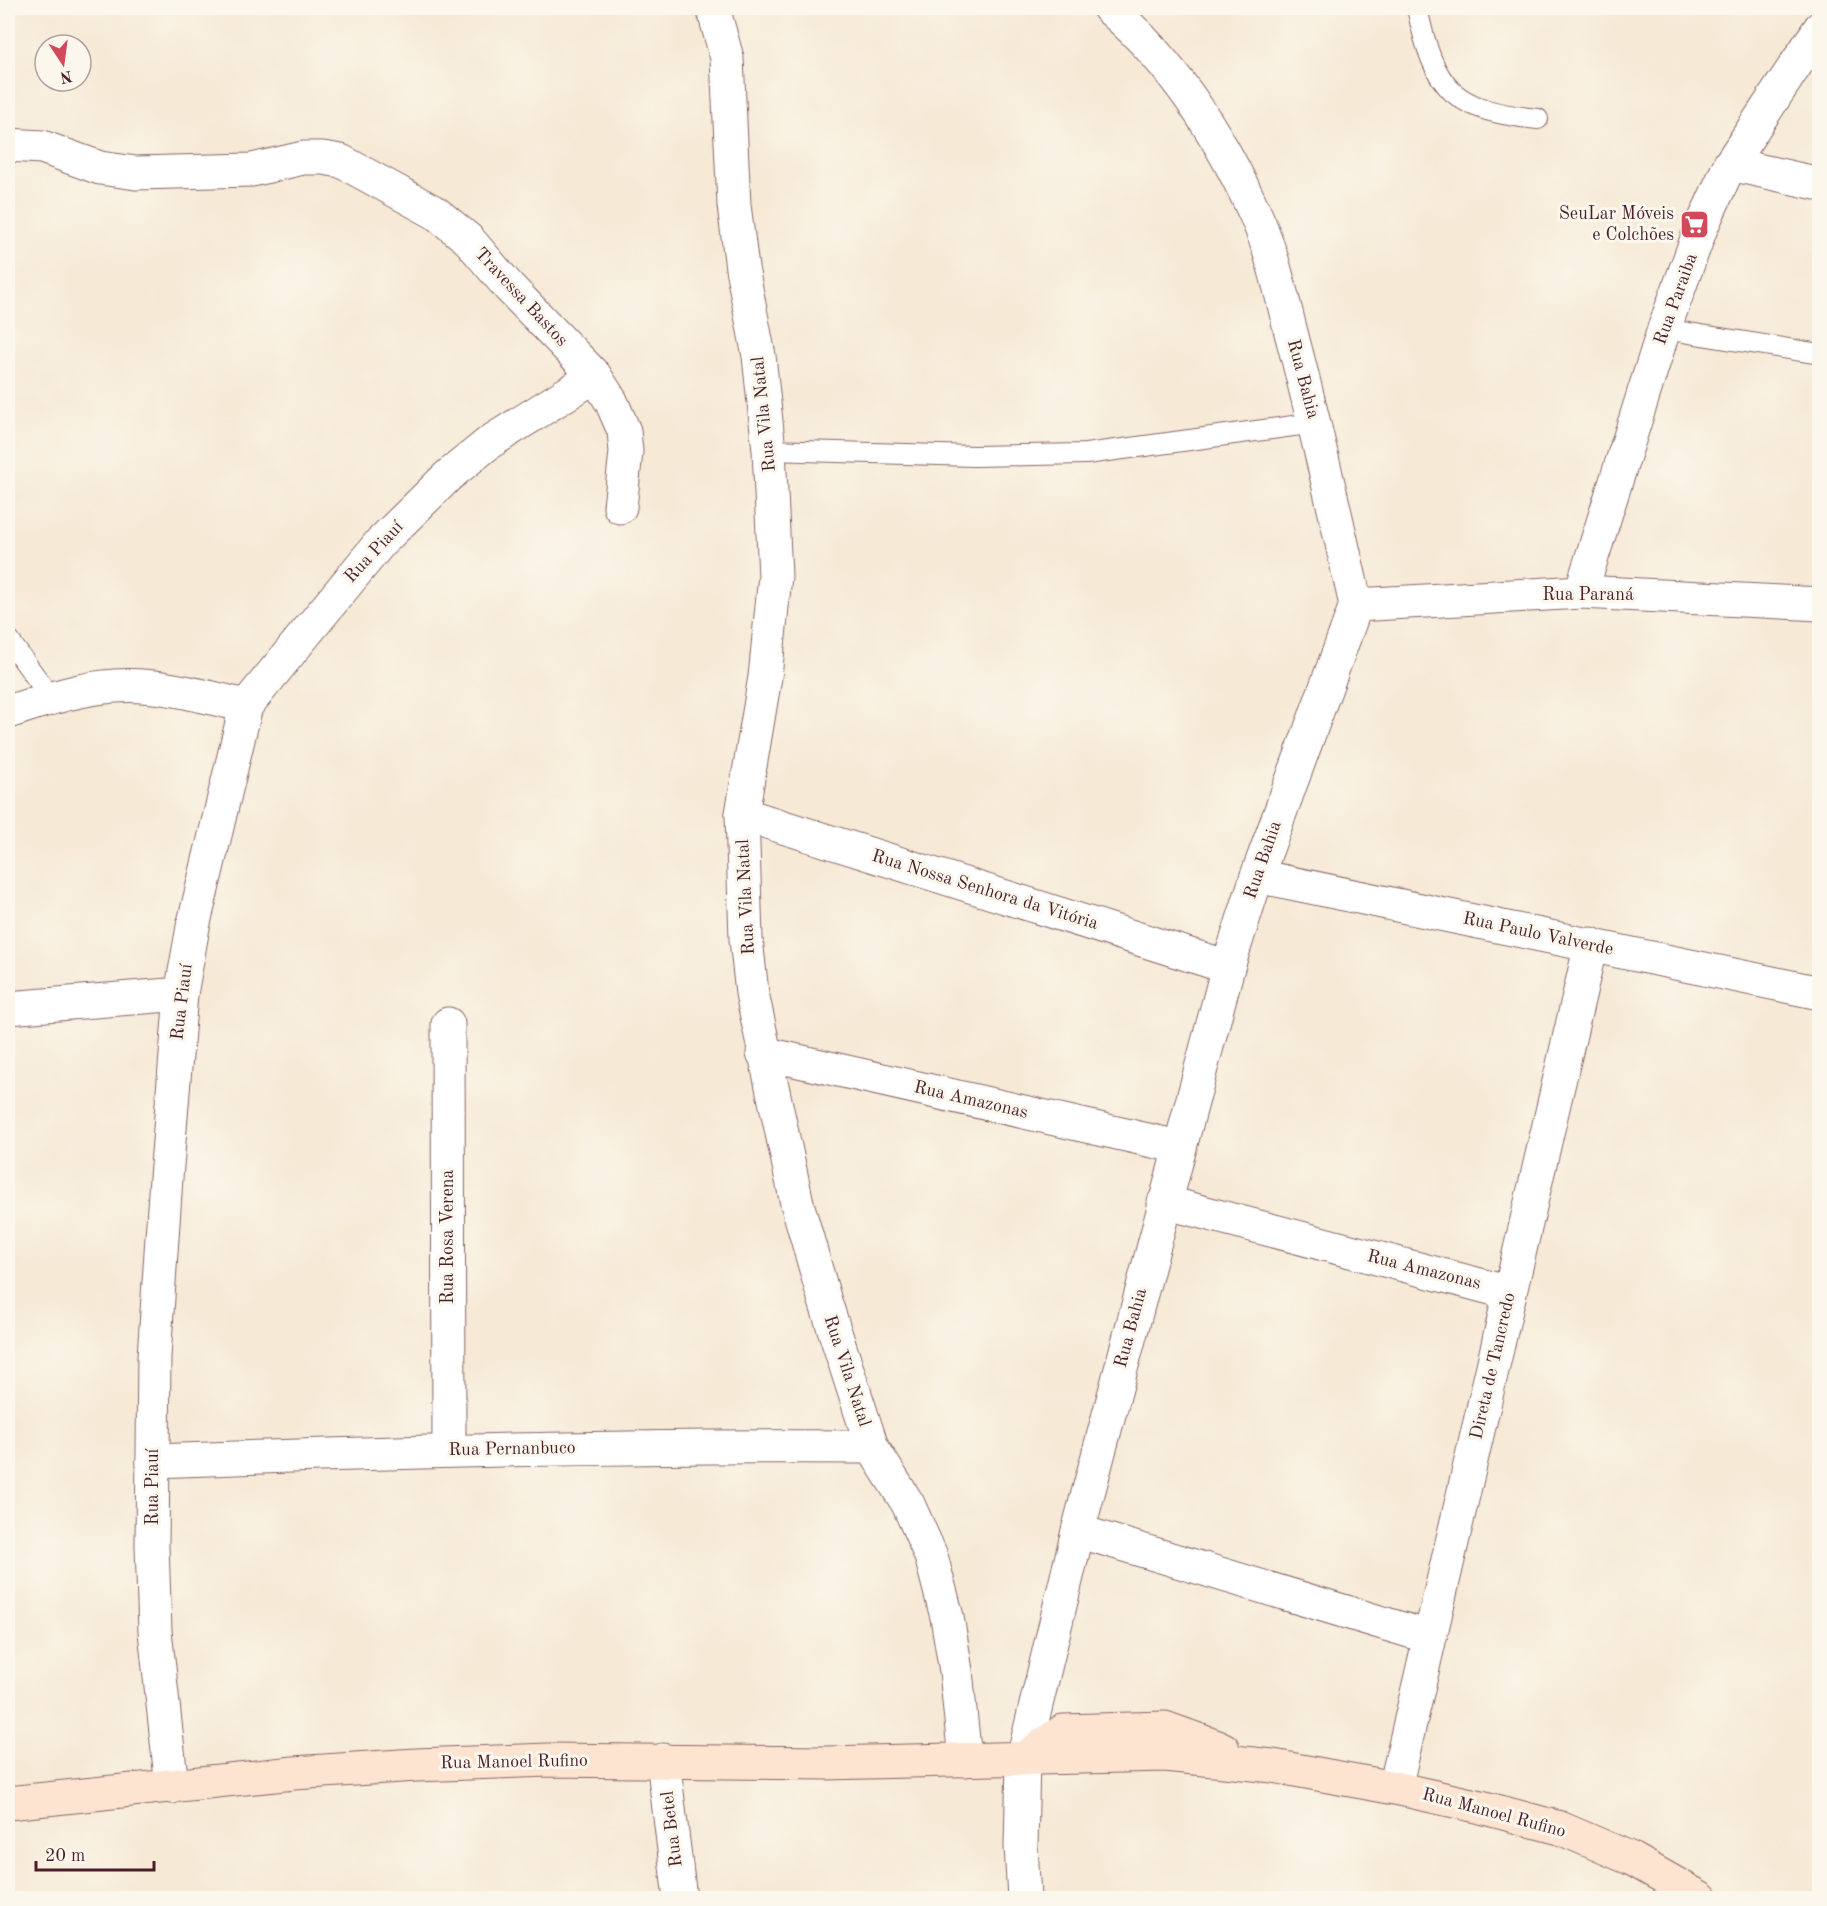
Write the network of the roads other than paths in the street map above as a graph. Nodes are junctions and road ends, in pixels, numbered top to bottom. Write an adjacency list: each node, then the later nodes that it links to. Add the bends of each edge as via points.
1 (713, 8): 13 (street, Rua Vila Natal, via 727,58 734,205 759,356)
2 (1109, 8): 12 (street, Rua Bahia, via 1174,74 1222,146 1258,220)
3 (1417, 8): 5 (lane, via 1431,58 1447,87 1470,106 1499,115)
4 (1820, 28): 7 (street, Rua Paraiba)
5 (1538, 119)
6 (8, 145): 11 (street, Travessa Bastos, via 42,147 100,168 136,173 252,170 303,158 341,162 436,213 469,240)
7 (1730, 164): 8 (street); 9 (street, Rua Paraiba, via 1701,228)
8 (1820, 184)
9 (1664, 329): 10 (lane); 15 (street, Rua Paraiba)
10 (1820, 354)
11 (595, 376): 14 (street, Travessa Bastos, via 612,401 624,431 626,452); 20 (street, Rua Piauí, via 490,442 448,476 380,543)
12 (1315, 423): 13 (lane, via 1086,454 974,456); 17 (street, Rua Bahia)
13 (769, 450): 22 (street, Rua Vila Natal, via 775,576 765,677)
14 (620, 507)
15 (1581, 592): 16 (street, Rua Paraná); 17 (street, Rua Paraná)
16 (1820, 604)
17 (1356, 605): 23 (street, Rua Bahia)
18 (8, 639): 19 (lane)
19 (51, 698): 20 (street, via 114,686 162,687); 21 (street)
20 (246, 706): 27 (street, Rua Piauí, via 200,893)
21 (8, 712)
22 (742, 814): 25 (street, Rua Nossa Senhora da Vitória); 30 (street, Rua Vila Natal, via 746,939)
23 (1257, 876): 24 (street, Rua Paulo Valverde); 25 (street, Rua Bahia)
24 (1591, 944): 26 (street, Rua Paulo Valverde); 33 (street, Direta de Tancredo)
25 (1228, 967): 31 (street, Rua Bahia)
26 (1820, 993)
27 (181, 994): 28 (street); 36 (street, Rua Piauí, via 154,1357)
28 (8, 1008)
29 (448, 1024): 35 (street, Rua Rosa Verena)
30 (763, 1053): 31 (street, Rua Amazonas); 34 (street, Rua Vila Natal, via 797,1203)
31 (1179, 1147): 32 (street, Rua Bahia)
32 (1164, 1202): 33 (street, Rua Amazonas); 37 (street, Rua Bahia)
33 (1510, 1293): 38 (street, Direta de Tancredo)
34 (872, 1447): 35 (street, Rua Pernanbuco); 41 (street, Rua Vila Natal, via 908,1504 931,1556 957,1671)
35 (449, 1450): 36 (street, Rua Pernanbuco)
36 (153, 1461): 42 (street, Rua Piauí, via 155,1631)
37 (1078, 1531): 38 (street); 39 (street, Rua Bahia)
38 (1429, 1637): 43 (street, Direta de Tancredo)
39 (1023, 1759): 41 (main road, Rua Manoel Rufino); 43 (main road, Rua Manoel Rufino, via 1165,1755 1273,1766); 46 (street, Rua Bahia)
40 (663, 1760): 41 (main road, Rua Manoel Rufino); 42 (main road, Rua Manoel Rufino, via 416,1765 294,1773); 45 (street, Rua Betel)
41 (965, 1760)
42 (172, 1788): 44 (main road, Rua Manoel Rufino)
43 (1395, 1788): 47 (main road, Rua Manoel Rufino, via 1560,1828 1632,1859)
44 (8, 1803)
45 (680, 1899)
46 (1024, 1899)
47 (1701, 1899)

